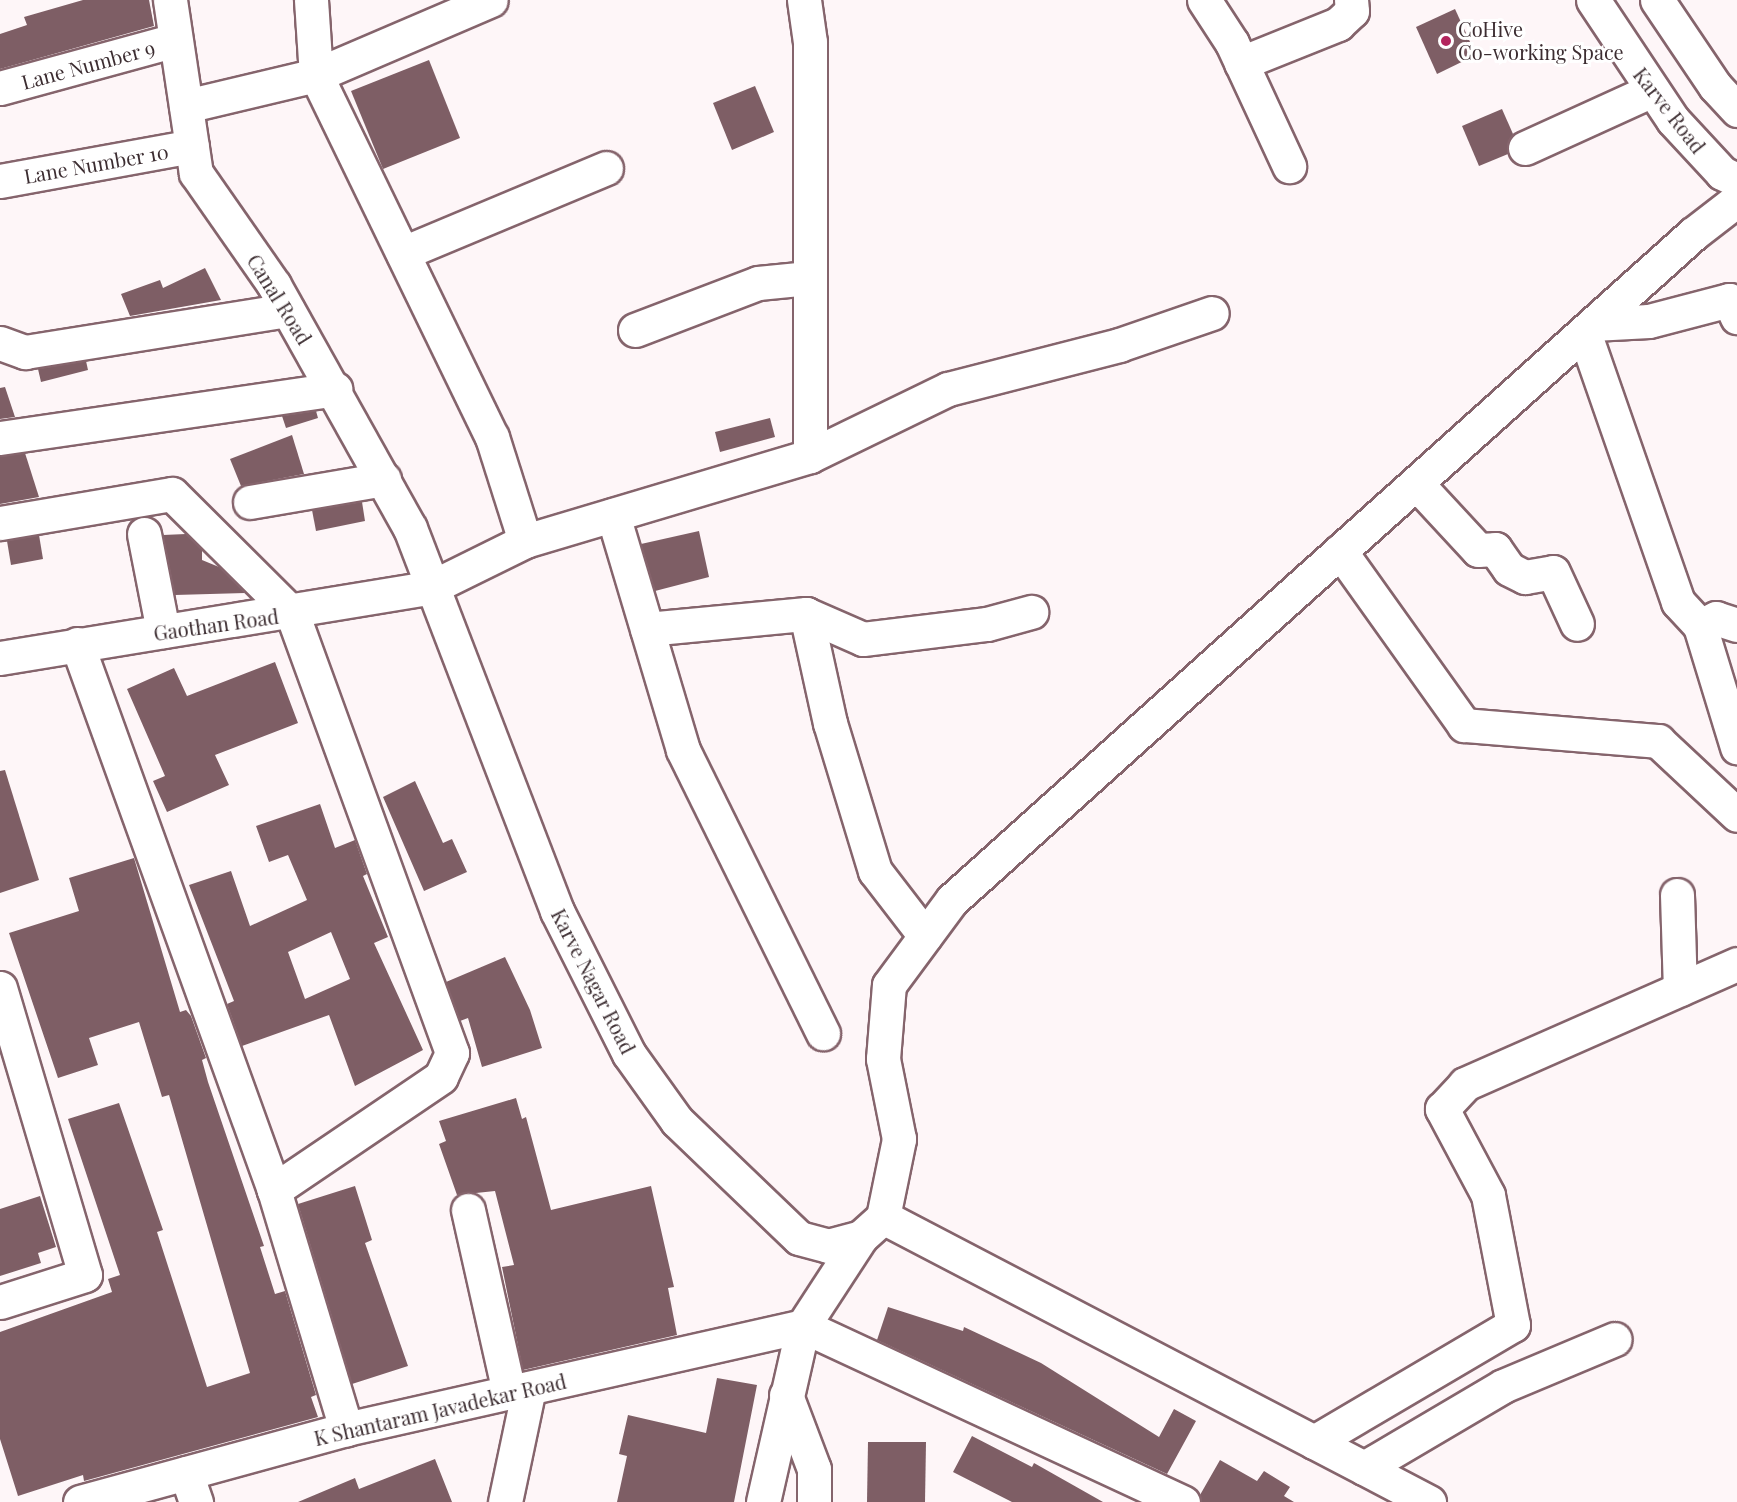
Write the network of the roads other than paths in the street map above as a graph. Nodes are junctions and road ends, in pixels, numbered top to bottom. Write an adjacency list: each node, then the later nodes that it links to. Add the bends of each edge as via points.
1 (170, 0): 9 (street, Canal Road)
2 (311, 0): 11 (street)
3 (491, 0): 11 (street)
4 (804, 0): 24 (street, via 810,42)
5 (1204, 0): 10 (street)
6 (1351, 0): 10 (street, via 1352,11 1338,24)
7 (1593, 0): 13 (street, Karve Road)
8 (1657, 0): 15 (street, via 1715,86)
9 (176, 40): 12 (street, Lane Number 9); 14 (street, Canal Road)
10 (1241, 63): 18 (street)
11 (316, 75): 14 (street); 23 (street)
12 (0, 88)
13 (1652, 90): 17 (street); 20 (street, Karve Road, via 1673,120 1722,173)
14 (186, 106): 16 (street, Canal Road)
15 (1737, 110)
16 (192, 146): 21 (street, Lane Number 10); 25 (street, Canal Road, via 196,173)
17 (1525, 148)
18 (1289, 166)
19 (606, 168): 23 (street)
20 (1737, 180)
21 (0, 181)
22 (1737, 200): 28 (street)
23 (403, 253): 40 (street, via 492,437)
24 (809, 278): 29 (street, via 758,283); 33 (street)
25 (288, 310): 30 (street, via 25,352); 31 (street, Canal Road)
26 (1212, 313): 33 (street, Gaothan Road, via 1119,345 948,388)
27 (1737, 317): 28 (street, via 1729,300 1649,321)
28 (1588, 328): 35 (street); 48 (street, via 1678,602)
29 (635, 330)
30 (0, 343)
31 (336, 389): 32 (street); 34 (street, Canal Road)
32 (0, 438)
33 (810, 456): 37 (street, Gaothan Road)
34 (384, 479): 36 (street); 42 (street, Canal Road, via 410,528)
35 (1416, 483): 41 (street); 46 (street, via 1478,550 1495,549 1509,569 1525,577 1553,572)
36 (250, 502)
37 (613, 515): 40 (street, Gaothan Road); 49 (street)
38 (0, 523): 44 (street, via 172,494)
39 (144, 534): 50 (street)
40 (525, 541): 42 (street, Gaothan Road)
41 (1340, 551): 54 (street, via 1464,725 1658,741); 56 (street, via 952,900)
42 (432, 587): 44 (street, Gaothan Road); 63 (street, Karve Nagar Road, via 557,911 629,1054 677,1120 799,1238 828,1246)
43 (1031, 612): 45 (street, via 987,624 863,639)
44 (292, 613): 50 (street, Gaothan Road); 61 (street, via 452,1053 441,1077)
45 (806, 614): 49 (street); 56 (street, via 830,723 875,871)
46 (1578, 624)
47 (1737, 625): 48 (street, via 1716,618)
48 (1700, 626): 53 (street)
49 (647, 629): 60 (street, via 683,750)
50 (163, 631): 51 (street, Gaothan Road)
51 (77, 644): 52 (street, Gaothan Road); 61 (street)
52 (0, 658)
53 (1737, 747)
54 (1737, 815)
55 (1677, 895): 59 (street)
56 (925, 936): 63 (street, via 888,985 884,1059 899,1139)
57 (1737, 964): 59 (street)
58 (0, 988): 64 (street, via 85,1275)
59 (1680, 989): 70 (street, via 1465,1084 1442,1109 1488,1195 1513,1325)
60 (823, 1033)
61 (274, 1190): 69 (street)
62 (468, 1210): 67 (street)
63 (872, 1227): 65 (street); 70 (street)
64 (0, 1302)
65 (803, 1326): 67 (street, K Shantaram Javadekar Road); 68 (street); 77 (street)
66 (1615, 1339): 71 (street, via 1503,1386)
67 (519, 1390): 69 (street, K Shantaram Javadekar Road); 74 (street)
68 (786, 1395): 75 (street); 76 (street, via 814,1469)
69 (346, 1429): 72 (street, K Shantaram Javadekar Road)
70 (1314, 1442): 71 (street)
71 (1364, 1468): 78 (street)
72 (191, 1487): 73 (street, K Shantaram Javadekar Road)
73 (80, 1502)
74 (505, 1502)
75 (764, 1502)
76 (814, 1502)
77 (1182, 1502)
78 (1429, 1502)

